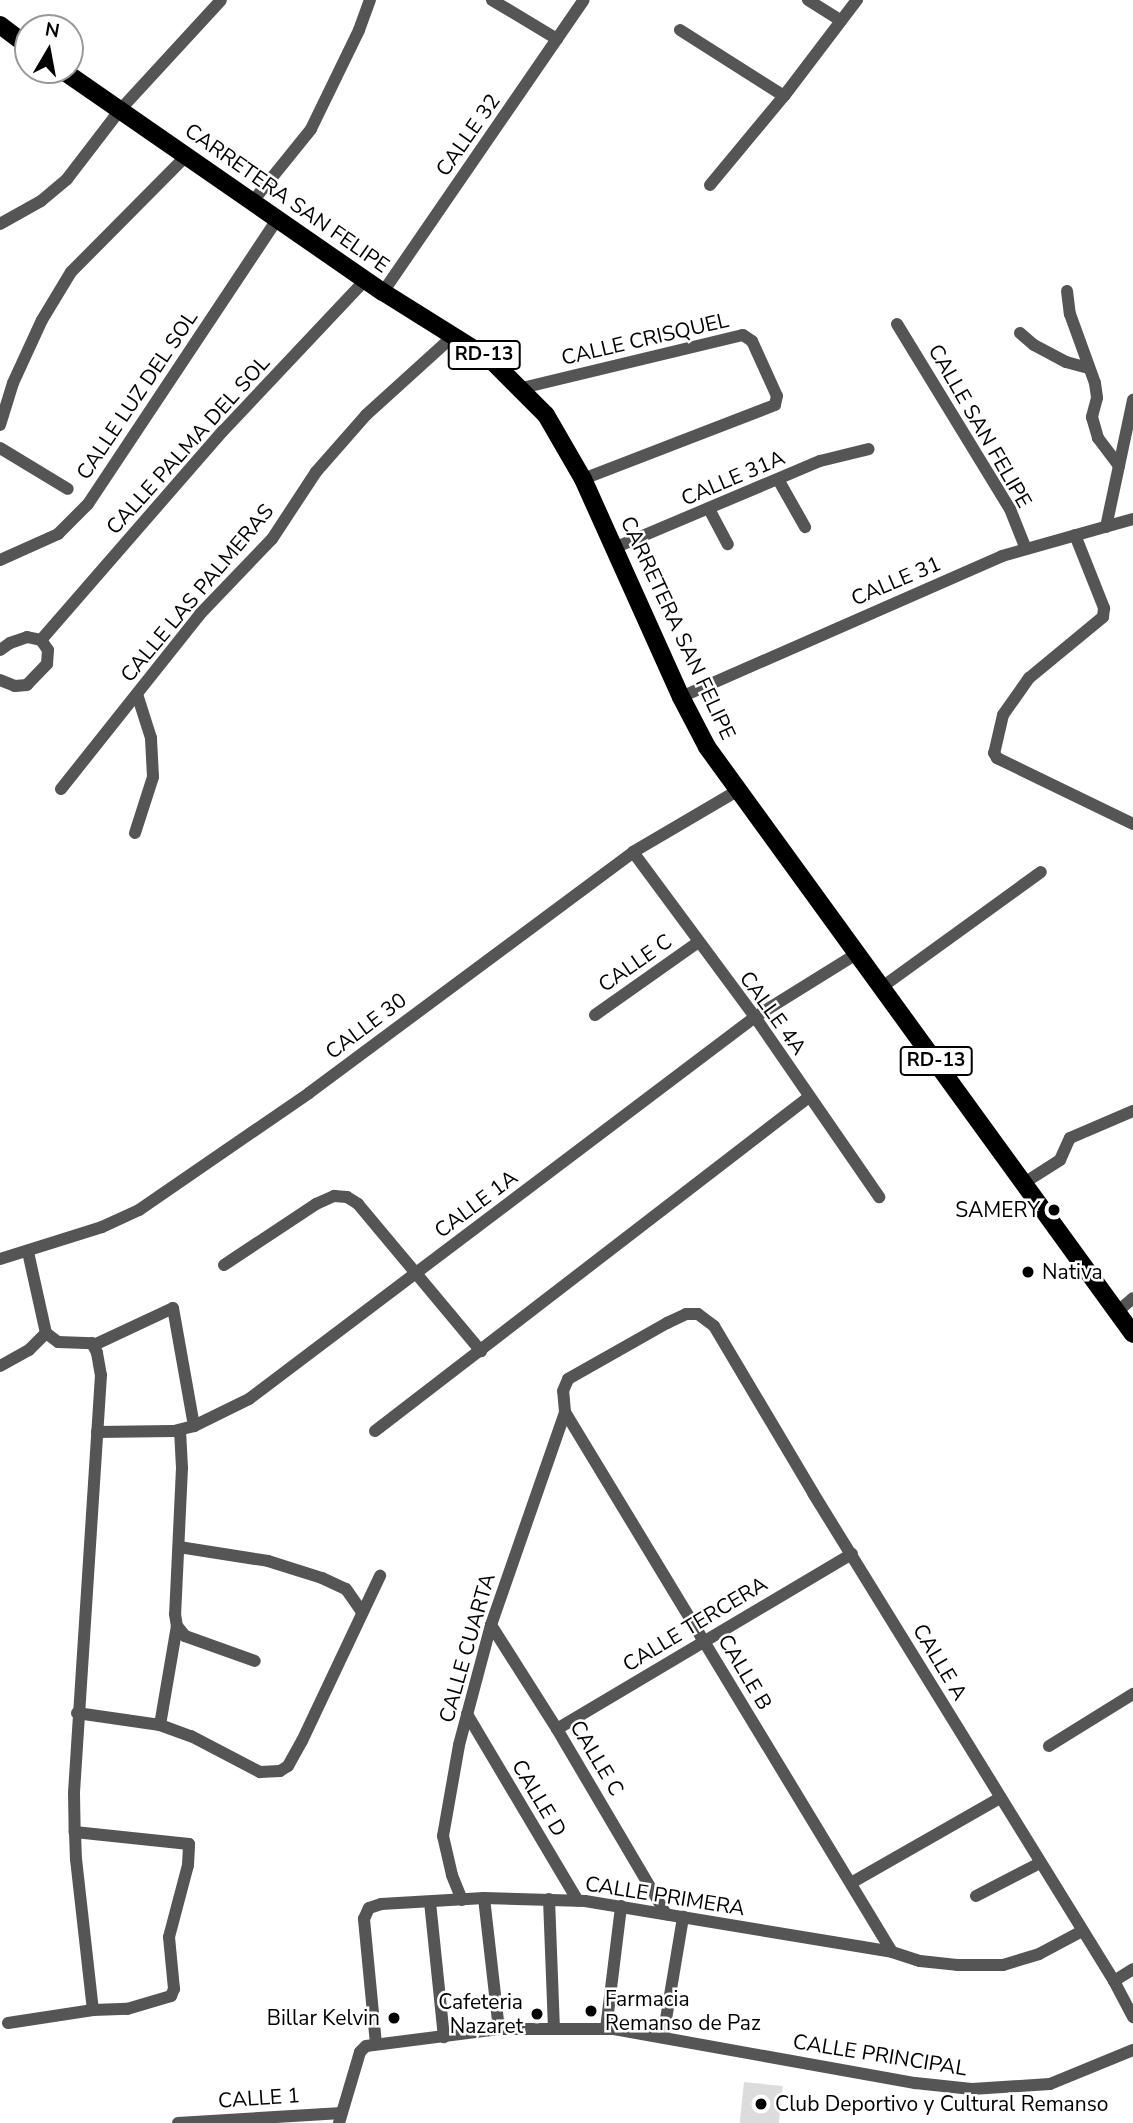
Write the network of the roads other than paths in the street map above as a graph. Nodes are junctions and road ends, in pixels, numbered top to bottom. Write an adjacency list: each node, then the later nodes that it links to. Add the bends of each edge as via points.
1 (221, 0): 12 (street)
2 (370, 0): 15 (street, via 311,128)
3 (492, 0): 9 (street)
4 (584, 0): 9 (street, CALLE 32)
5 (808, 0): 7 (street)
6 (857, 0): 7 (street)
7 (841, 22): 11 (street)
8 (680, 30): 11 (street)
9 (557, 39): 20 (street, CALLE 32)
10 (82, 84): 12 (main road, CARRETERA SAN FELIPE / RD-13)
11 (784, 96): 14 (street)
12 (120, 110): 13 (main road, CARRETERA SAN FELIPE / RD-13); 17 (street, via 67,179 41,201)
13 (186, 156): 15 (main road, CARRETERA SAN FELIPE / RD-13); 27 (street, via 71,272 27,352)
14 (710, 185)
15 (253, 201): 16 (main road, CARRETERA SAN FELIPE / RD-13)
16 (277, 219): 18 (main road, CARRETERA SAN FELIPE / RD-13); 42 (street, CALLE LUZ DEL SOL, via 88,504 58,534)
17 (0, 224)
18 (366, 279): 20 (main road, CARRETERA SAN FELIPE / RD-13); 43 (street, CALLE PALMA DEL SOL, via 223,431)
19 (1067, 291): 24 (street)
20 (383, 292): 23 (main road, CARRETERA SAN FELIPE / RD-13)
21 (897, 324): 41 (street, CALLE SAN FELIPE, via 1003,497)
22 (1020, 333): 24 (street, via 1066,362)
23 (453, 336): 25 (main road, CARRETERA SAN FELIPE / RD-13, via 490,359); 46 (street, CALLE LAS PALMERAS, via 366,415 316,472 272,539 200,614)
24 (1089, 368): 30 (street, via 1097,398 1092,417 1098,438)
25 (522, 388): 31 (main road, CARRETERA SAN FELIPE / RD-13, via 546,415); 31 (street, CALLE CRISQUEL, via 743,335 752,341 776,396 775,405)
26 (1133, 400): 30 (street)
27 (0, 425)
28 (0, 448): 33 (street)
29 (869, 449): 32 (street, CALLE 31A, via 820,461)
30 (1119, 466): 37 (street)
31 (583, 479): 40 (main road, CARRETERA SAN FELIPE / RD-13)
32 (779, 481): 34 (street, CALLE 31A); 36 (street)
33 (68, 489)
34 (709, 509): 39 (street); 40 (street, CALLE 31A)
35 (1133, 519): 37 (street, CALLE 31)
36 (805, 527)
37 (1106, 527): 38 (street, CALLE 31)
38 (1075, 535): 41 (street, CALLE 31); 50 (street, via 1104,608 1102,617 1029,678 1003,715 994,753)
39 (728, 544)
40 (614, 548): 47 (main road, CARRETERA SAN FELIPE / RD-13)
41 (1026, 549): 47 (street, CALLE 31)
42 (0, 560)
43 (41, 640): 44 (street, via 27,637); 45 (street, via 48,650 47,664 36,678 15,686)
44 (0, 650)
45 (0, 680)
46 (137, 694): 48 (street, CALLE LAS PALMERAS); 51 (street, via 151,738 153,777)
47 (681, 698): 49 (main road, CARRETERA SAN FELIPE / RD-13)
48 (61, 789)
49 (737, 791): 52 (street, CALLE 30); 55 (main road, CARRETERA SAN FELIPE / RD-13)
50 (1133, 824)
51 (135, 833)
52 (633, 852): 54 (street, CALLE 4A); 63 (street, CALLE 30, via 179,1184 103,1227)
53 (1041, 872): 56 (street)
54 (697, 943): 57 (street, CALLE C); 58 (street, CALLE 4A)
55 (858, 953): 56 (main road, CARRETERA SAN FELIPE / RD-13); 58 (street, CALLE 1A)
56 (883, 987): 61 (main road, CARRETERA SAN FELIPE / RD-13)
57 (595, 1015)
58 (755, 1017): 59 (street, CALLE 4A); 66 (street, CALLE 1A)
59 (809, 1097): 62 (street, CALLE 4A); 73 (street)
60 (1133, 1111): 61 (street, via 1070,1138 1060,1160)
61 (1024, 1183): 68 (main road, CARRETERA SAN FELIPE / RD-13)
62 (879, 1197)
63 (28, 1252): 64 (street, CALLE 30); 70 (street)
64 (0, 1259)
65 (224, 1265): 66 (street, via 334,1196 347,1197 358,1205)
66 (415, 1275): 73 (street); 76 (street, CALLE 1A, via 249,1399)
67 (1133, 1298): 68 (street)
68 (1118, 1312): 71 (main road, CARRETERA SAN FELIPE / RD-13)
69 (714, 1326): 75 (street, CALLE CUARTA, via 698,1314 687,1314 596,1360 568,1379 563,1391); 81 (street, CALLE A)
70 (46, 1333): 72 (street, via 58,1342); 74 (street, via 29,1350)
71 (1133, 1334)
72 (94, 1345): 76 (street, via 173,1308); 79 (street, via 101,1375)
73 (481, 1351): 78 (street)
74 (0, 1366)
75 (565, 1412): 84 (street, CALLE CUARTA); 86 (street, CALLE B)
76 (194, 1426): 77 (street, CALLE 1A)
77 (180, 1430): 79 (street, CALLE 1A); 80 (street)
78 (375, 1431)
79 (97, 1432): 89 (street)
80 (179, 1547): 83 (street, via 268,1561 322,1577 346,1589); 85 (street)
81 (852, 1554): 86 (street, CALLE TERCERA); 94 (street, CALLE A)
82 (380, 1576): 83 (street)
83 (362, 1612): 91 (street, via 298,1749 280,1771 260,1772)
84 (491, 1625): 90 (street, CALLE CUARTA); 92 (street, CALLE C)
85 (177, 1626): 87 (street, via 185,1636); 91 (street)
86 (703, 1641): 92 (street, CALLE TERCERA); 97 (street, CALLE B)
87 (255, 1661)
88 (1133, 1694): 93 (street)
89 (77, 1713): 91 (street); 95 (street)
90 (467, 1714): 100 (street, CALLE CUARTA, via 443,1836); 102 (street, CALLE D)
91 (160, 1725)
92 (557, 1728): 105 (street, CALLE C)
93 (1049, 1746)
94 (1000, 1798): 96 (street, CALLE A); 97 (street)
95 (75, 1832): 111 (street); 111 (street, via 190,1847 170,1929 173,1993 127,2009)
96 (1040, 1863): 98 (street); 107 (street, CALLE A)
97 (851, 1883): 108 (street, CALLE B)
98 (976, 1896)
99 (484, 1898): 100 (street, CALLE PRIMERA); 101 (street, CALLE PRIMERA); 114 (street)
100 (462, 1899): 103 (street, CALLE PRIMERA)
101 (549, 1899): 102 (street, CALLE PRIMERA); 115 (street)
102 (578, 1901): 104 (street, CALLE PRIMERA)
103 (430, 1902): 117 (street); 119 (street, CALLE PRIMERA, via 381,1904 369,1908 364,1919)
104 (621, 1906): 105 (street, CALLE PRIMERA); 116 (street)
105 (666, 1914): 106 (street, CALLE PRIMERA)
106 (683, 1917): 108 (street, CALLE PRIMERA); 118 (street)
107 (1082, 1931): 108 (street, CALLE PRIMERA, via 1039,1954 1003,1965 920,1961); 110 (street, CALLE A)
108 (892, 1952)
109 (1133, 1969): 110 (street)
110 (1114, 1981): 112 (street, CALLE A)
111 (93, 2010): 113 (street)
112 (1133, 2017)
113 (8, 2023)
114 (499, 2029): 115 (street, CALLE PRINCIPAL); 117 (street, CALLE PRINCIPAL)
115 (554, 2029): 116 (street, CALLE PRINCIPAL)
116 (606, 2029): 118 (street, CALLE PRINCIPAL)
117 (444, 2037): 119 (street, CALLE PRINCIPAL)
118 (663, 2037): 120 (street, CALLE PRINCIPAL, via 915,2084 972,2089 1049,2084)
119 (371, 2045): 121 (street, via 360,2052)
120 (1133, 2050)
121 (340, 2118): 122 (street, CALLE 1)
122 (185, 2123)

